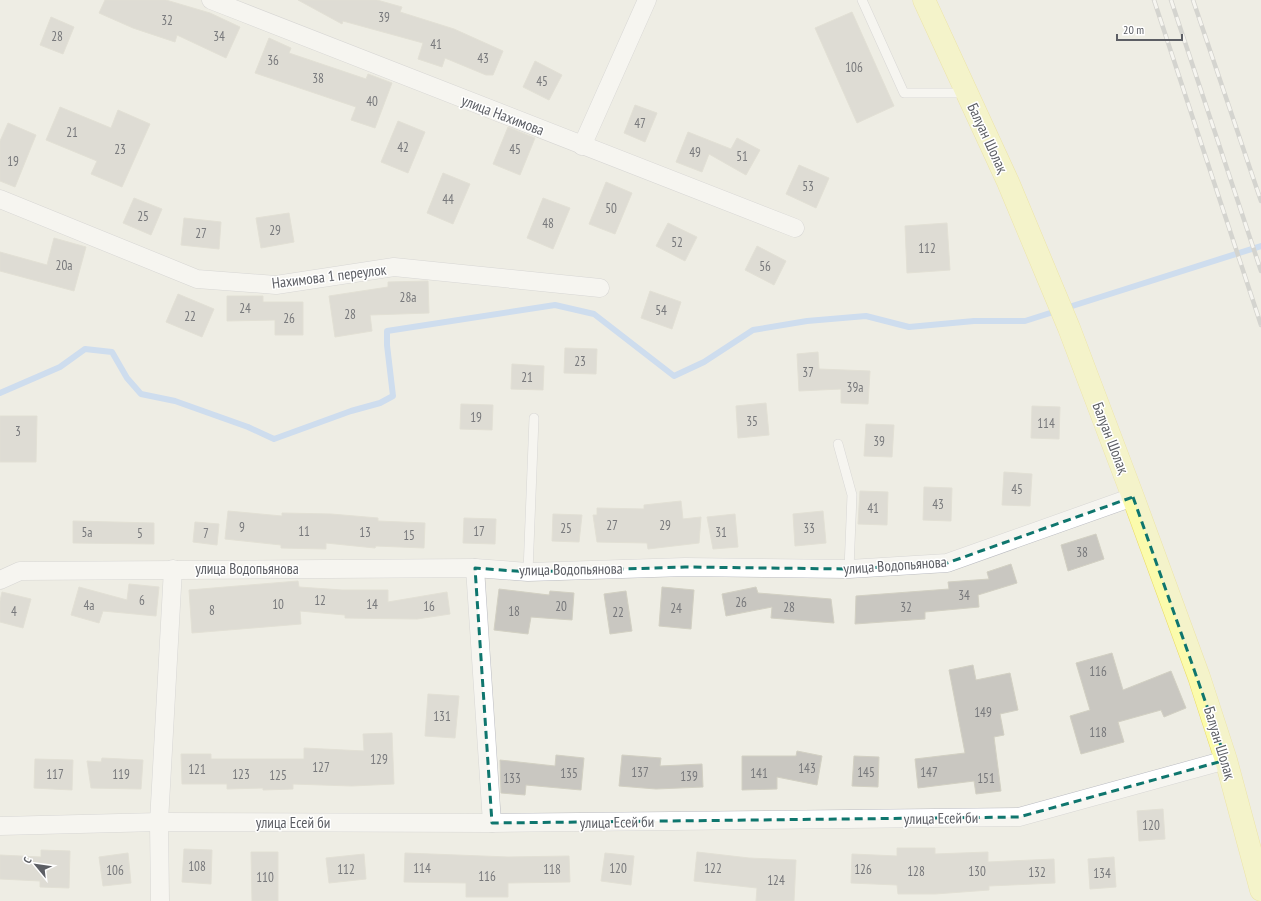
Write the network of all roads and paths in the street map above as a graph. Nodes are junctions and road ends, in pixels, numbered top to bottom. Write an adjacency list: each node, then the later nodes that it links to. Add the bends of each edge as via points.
1 (211, 0): 6 (street, улица Нахимова)
2 (647, 0): 6 (street)
3 (862, 0): 5 (lane, via 904,93)
4 (924, 0): 5 (main road, Балуан Шолақ)
5 (967, 92): 12 (main road, Балуан Шолақ, via 1066,320)
6 (582, 146): 8 (street, улица Нахимова)
7 (0, 199): 9 (street, Нахимова 1 переулок, via 197,279 276,285 394,267)
8 (795, 228)
9 (600, 288)
10 (534, 418): 16 (lane)
11 (838, 444): 15 (lane, via 852,495)
12 (1133, 497): 15 (street, улица Водопьянова, via 947,563); 18 (main road, Балуан Шолақ, via 1199,677)
13 (475, 568): 14 (street, улица Водопьянова); 16 (street, улица Водопьянова); 20 (street)
14 (173, 569): 17 (street, улица Водопьянова, via 20,572); 19 (street)
15 (849, 569): 16 (street, улица Водопьянова, via 685,567)
16 (528, 572)
17 (0, 580)
18 (1226, 760): 20 (street, улица Есей би, via 1019,817); 22 (main road, Балуан Шолақ)
19 (159, 822): 20 (street, улица Есей би); 21 (street, улица Есей би); 23 (street)
20 (492, 823)
21 (0, 826)
22 (1261, 890)
23 (160, 901)

